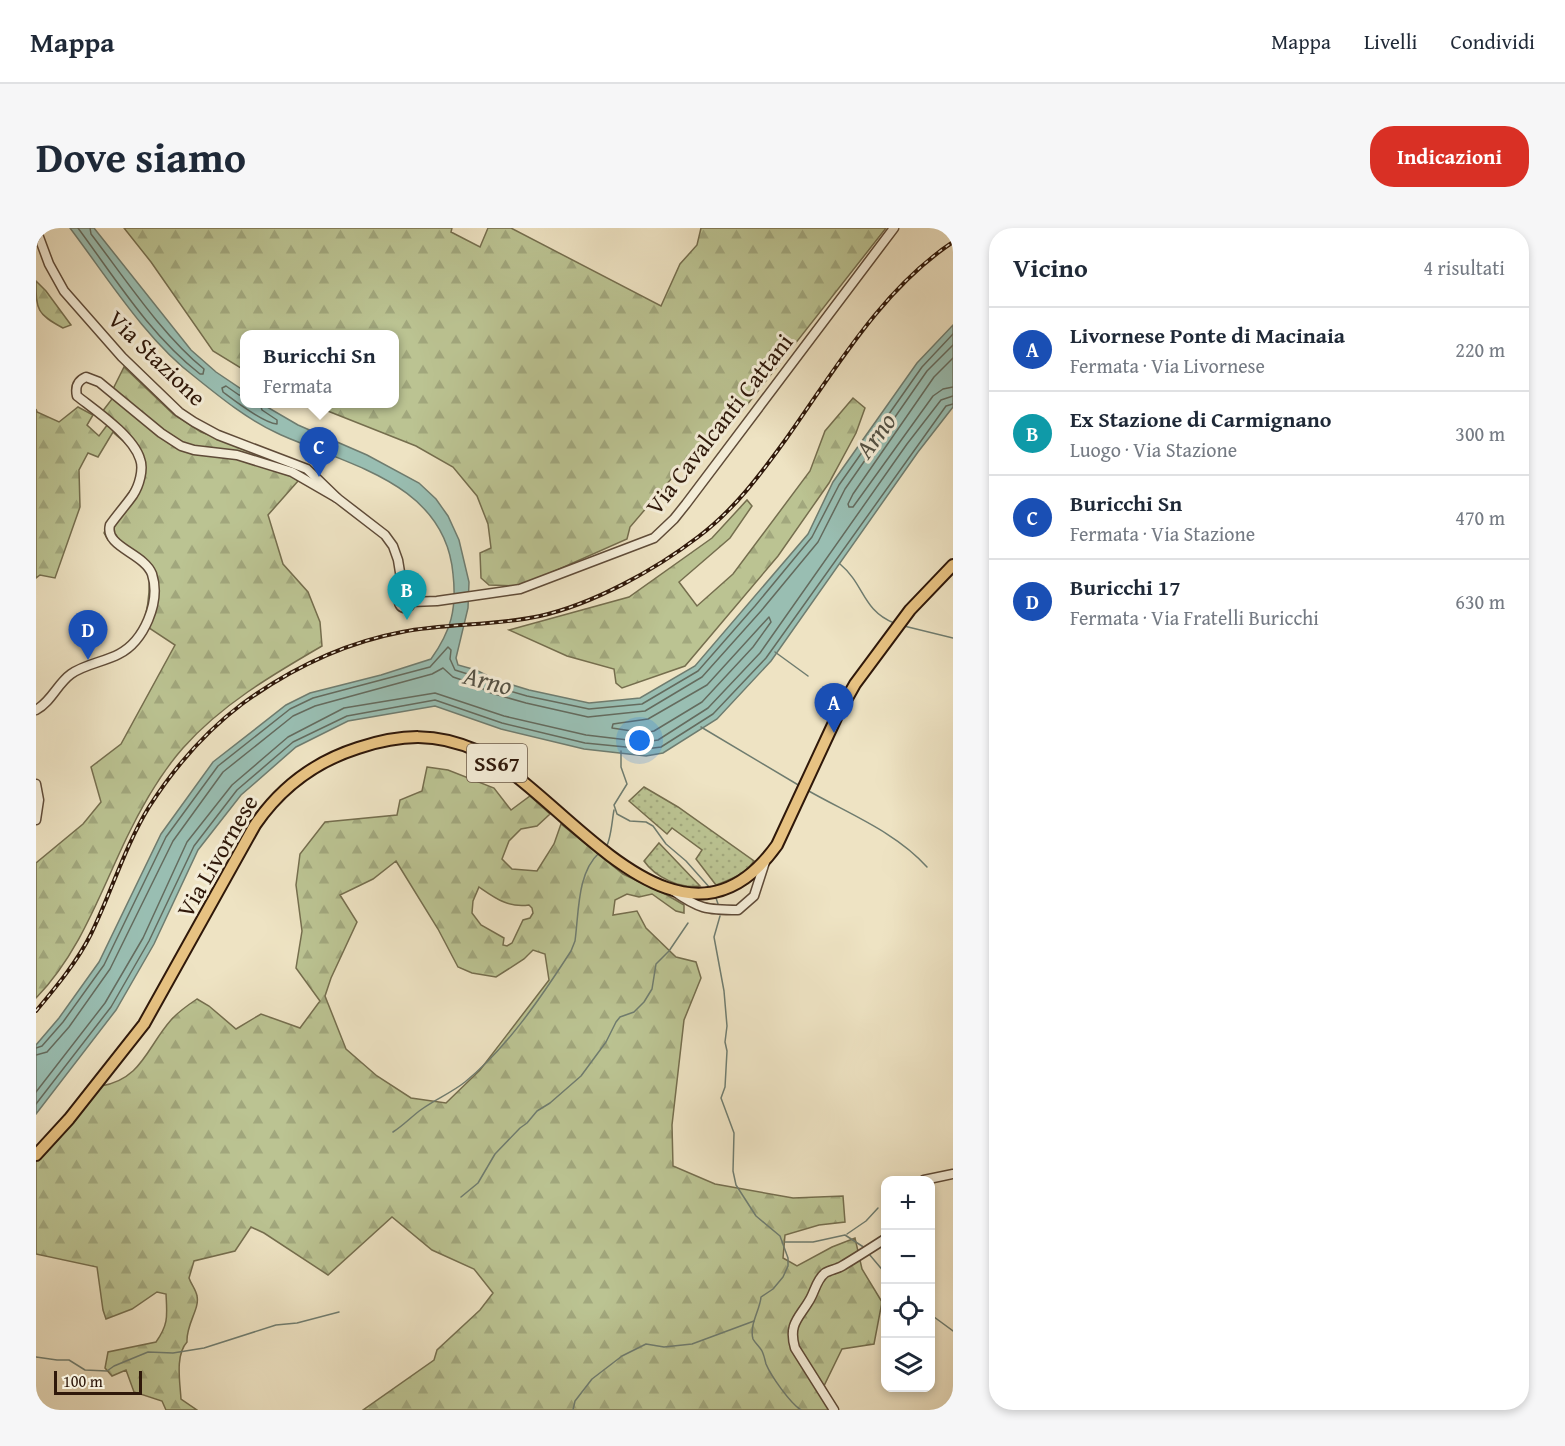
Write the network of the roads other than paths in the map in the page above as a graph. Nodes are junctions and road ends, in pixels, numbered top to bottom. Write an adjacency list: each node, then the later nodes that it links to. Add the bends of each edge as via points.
1 (894, 228): 5 (street, Via Cavalcanti Cattani, via 666,527 654,537 520,589)
2 (36, 229): 3 (street, Via Stazione, via 64,291 122,357 179,412 218,435 307,469)
3 (337, 498): 5 (street, Via Stazione, via 389,540 408,599); 6 (street, via 292,472 237,455 181,446 99,382 81,379 77,396 132,443 140,458 142,465 134,494 108,531 112,539 137,556 151,572 152,605 147,622 127,648 74,672)
4 (953, 565): 9 (main road, Via Livornese / SS67, via 910,610 855,684 777,845)
5 (460, 598)
6 (36, 710)
7 (36, 784): 8 (street)
8 (36, 820)
9 (765, 862): 10 (main road, Via Livornese / SS67, via 750,876 721,891 683,894); 10 (street, via 754,896 738,910 712,910)
10 (671, 890): 11 (main road, Via Livornese / SS67, via 621,864 528,785 480,751 436,738 409,736 384,740 330,759 304,773 267,807 144,1024)
11 (36, 1155)
12 (953, 1174): 13 (street)
13 (935, 1178)
14 (881, 1242): 15 (street, via 825,1273 798,1314 794,1327 795,1347)
15 (834, 1410)

